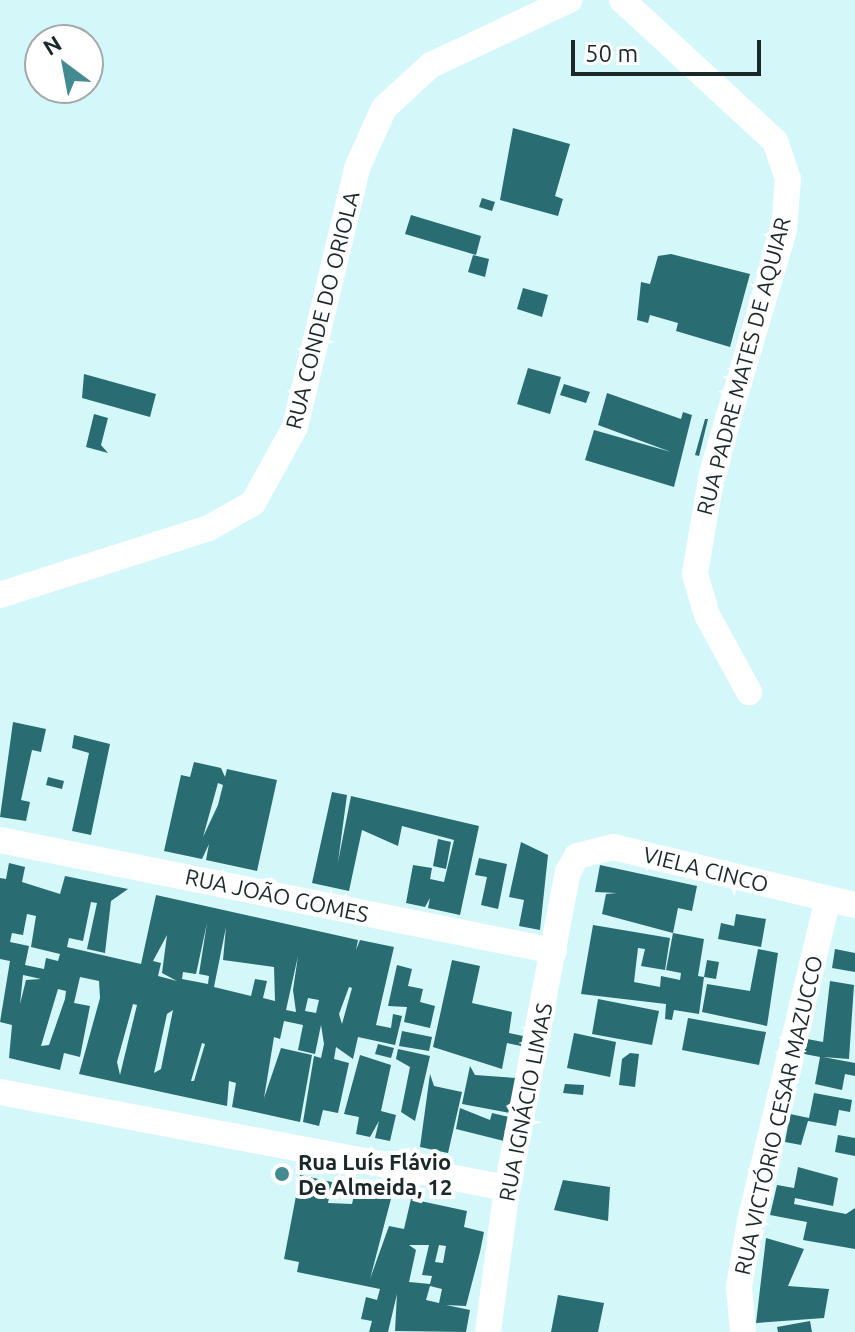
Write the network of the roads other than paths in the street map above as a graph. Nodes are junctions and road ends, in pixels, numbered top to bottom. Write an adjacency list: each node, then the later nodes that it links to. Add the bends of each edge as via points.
1 (569, 0): 3 (street, RUA CONDE DO ORIOLA, via 431,65 384,108 357,168 295,427 253,503 209,528)
2 (622, 0): 4 (street, RUA PADRE MATES DE AQUIAR, via 775,141 788,179 784,230 712,473 695,574 707,615)
3 (0, 595)
4 (749, 692)
5 (0, 840): 9 (street, RUA JOÃO GOMES)
6 (568, 872): 7 (street, VIELA CINCO, via 577,856 613,847); 9 (street, RUA IGNÁCIO LIMAS)
7 (828, 899): 8 (street, VIELA CINCO); 13 (street, RUA VICTÓRIO CESAR MAZUCCO, via 750,1221 739,1287)
8 (855, 905)
9 (554, 951): 11 (street, RUA IGNÁCIO LIMAS)
10 (0, 1092): 11 (street)
11 (507, 1188): 12 (street, RUA IGNÁCIO LIMAS)
12 (488, 1332)
13 (743, 1332)

